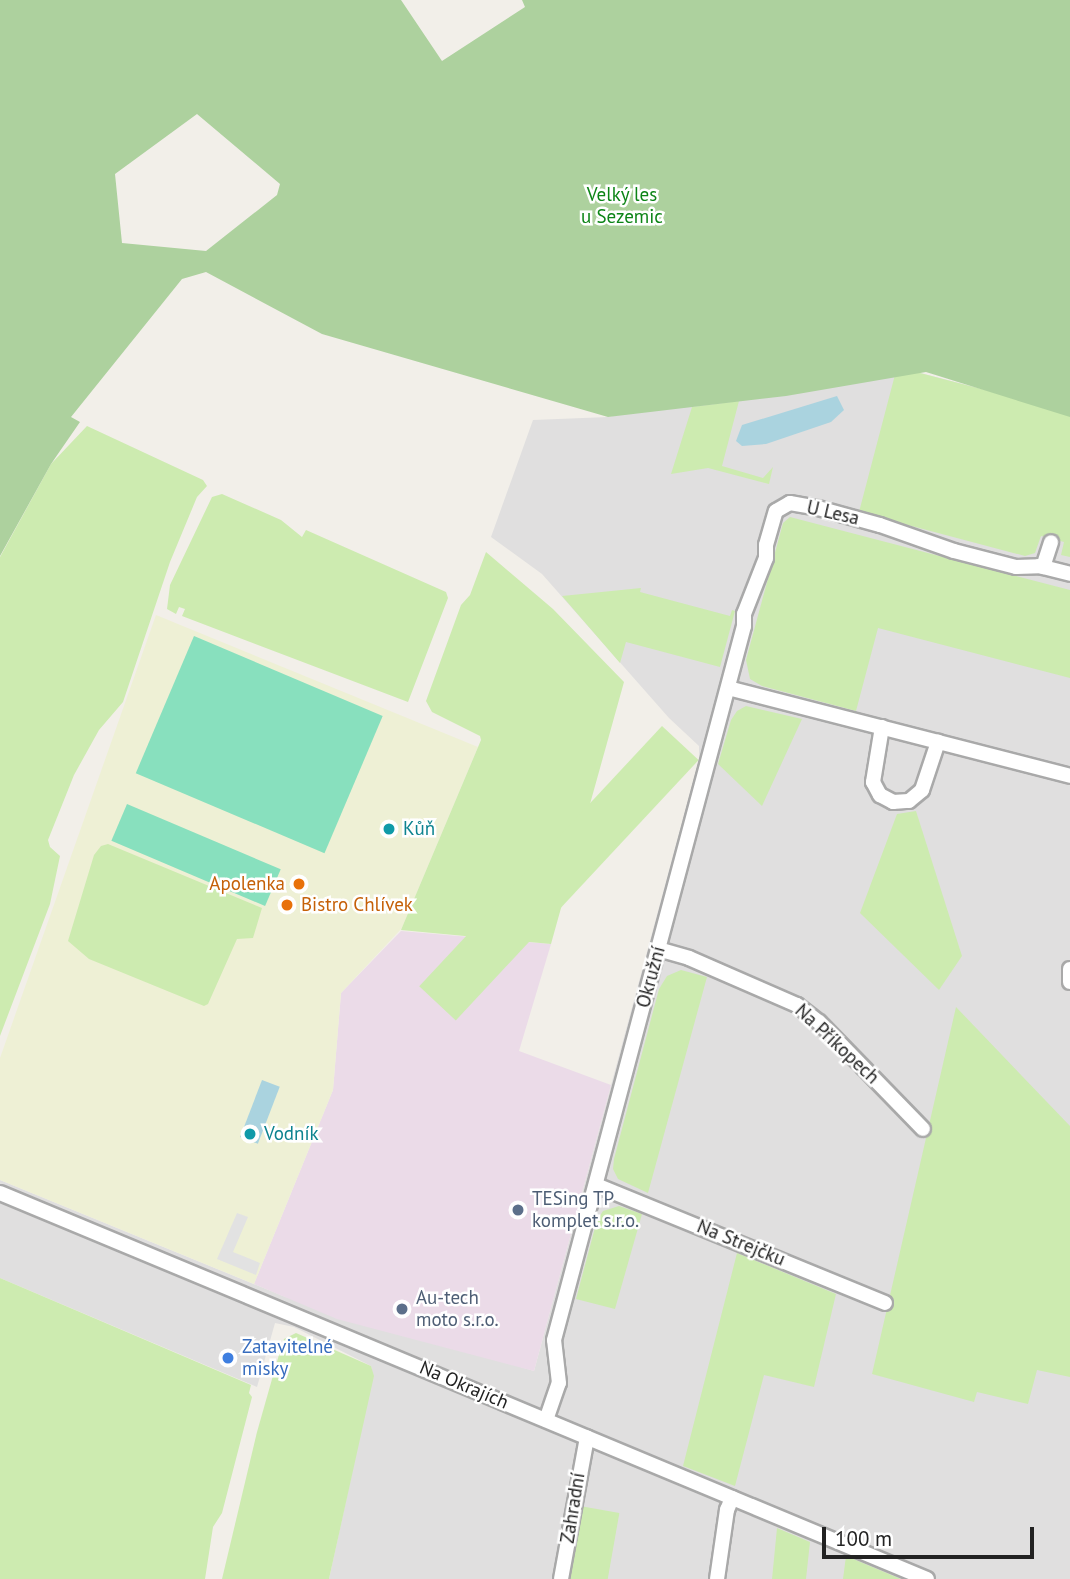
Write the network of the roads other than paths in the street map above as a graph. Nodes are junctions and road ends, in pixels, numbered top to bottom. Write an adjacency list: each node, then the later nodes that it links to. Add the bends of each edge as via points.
1 (1051, 542): 2 (street)
2 (1043, 567): 3 (street, U Lesa); 4 (street, U Lesa, via 1016,567 855,518 783,504 774,515 766,558 744,614)
3 (1070, 574)
4 (728, 688): 5 (street); 8 (street, Okružní)
5 (882, 727): 6 (street); 6 (street, via 873,778 877,791 892,802 909,801 922,790)
6 (939, 742): 7 (street)
7 (1070, 776)
8 (659, 949): 11 (street, Na Příkopech, via 797,1005); 12 (street, Okružní)
9 (1070, 969): 10 (street)
10 (1070, 982)
11 (923, 1129)
12 (596, 1185): 14 (street, Na Strejčku); 15 (street, Okružní, via 554,1340 559,1383)
13 (0, 1193): 15 (street, Na Okrajích)
14 (885, 1303)
15 (546, 1420): 16 (street, Na Okrajích)
16 (587, 1437): 17 (street, Na Okrajích); 18 (street, Zahradní)
17 (732, 1498): 19 (street); 20 (street, Na Okrajích)
18 (561, 1579)
19 (718, 1579)
20 (927, 1579)

